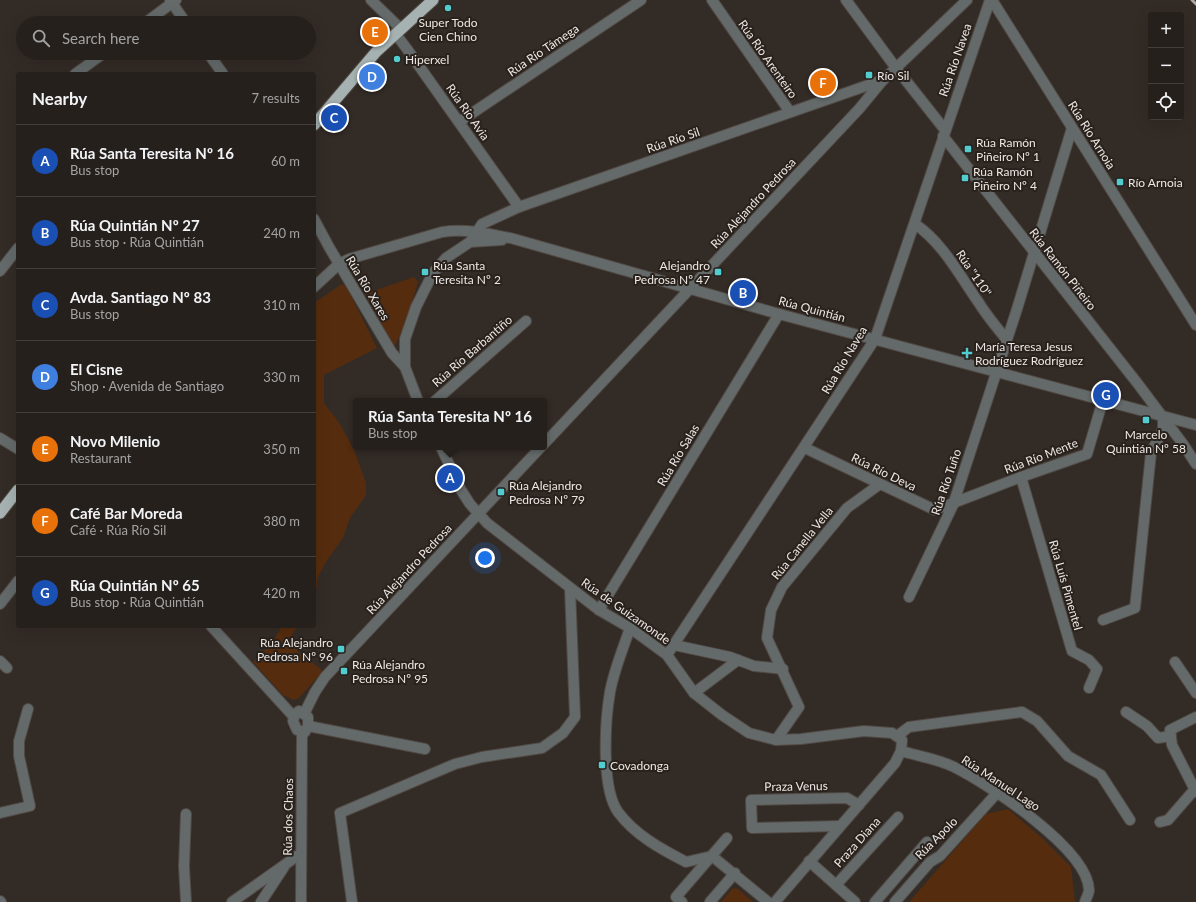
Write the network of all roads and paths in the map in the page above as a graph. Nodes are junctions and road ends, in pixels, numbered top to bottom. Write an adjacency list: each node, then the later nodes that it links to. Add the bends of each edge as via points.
1 (371, 0): 11 (street, Rúa Río Avia)
2 (433, 0): 11 (highway)
3 (641, 0): 21 (street, Rúa Río Támega)
4 (712, 0): 20 (street, Rúa Río Arenteiro)
5 (846, 0): 14 (street, Rúa Ramón Piñeiro)
6 (968, 0): 14 (street, Rúa Alejandro Pedrosa)
7 (991, 0): 23 (street, Rúa Río Arnoia); 24 (street, Rúa Río Navea)
8 (172, 1): 9 (street); 10 (street)
9 (154, 16)
10 (182, 16)
11 (397, 31): 21 (street, Rúa Río Avia); 22 (highway, via 363,66)
12 (94, 60): 15 (street)
13 (213, 60): 16 (street)
14 (896, 68): 17 (street, Rúa Alejandro Pedrosa); 24 (street, Rúa Ramón Piñeiro)
15 (78, 72)
16 (222, 72)
17 (883, 80): 18 (street, Rúa Río Sil); 19 (street, Rúa Alejandro Pedrosa)
18 (854, 90): 19 (street); 20 (street, Rúa Río Sil)
19 (863, 104): 36 (street, Rúa Alejandro Pedrosa)
20 (790, 112): 25 (street, Rúa Río Sil)
21 (459, 122): 25 (street, Rúa Río Avia)
22 (316, 123)
23 (1072, 128): 32 (street, Rúa Río Tuño); 39 (street, Rúa Río Arnoia)
24 (944, 133): 27 (street, Rúa Río Navea); 32 (street, Rúa Ramón Piñeiro)
25 (519, 207): 28 (street, Rúa Río Sil, via 482,224)
26 (316, 223): 33 (street, Rúa Río Xares)
27 (915, 224): 40 (street, Rúa Río Navea); 41 (street, Rúa "110", via 928,233 951,262 980,306)
28 (476, 231): 29 (street, Rúa Quintián); 30 (street, Rúa Río Sil); 33 (street, via 454,230 432,234)
29 (514, 239): 30 (street, Rúa Quintián); 36 (street, Rúa Quintián)
30 (470, 242): 42 (street, via 446,258 433,273 416,307 405,339)
31 (16, 251): 34 (street)
32 (1034, 254): 41 (street, Rúa Río Tuño); 47 (street, Rúa Ramón Piñeiro)
33 (339, 264): 35 (street); 42 (street, Rúa Río Xares, via 392,353)
34 (0, 271)
35 (316, 285)
36 (691, 289): 37 (street, Rúa Quintián); 50 (street, Rúa Alejandro Pedrosa)
37 (779, 314): 40 (street, Rúa Quintián); 66 (street, Rúa Río Salas)
38 (526, 321): 45 (street, Rúa Río Barbantiño)
39 (1196, 325)
40 (875, 339): 43 (street, Rúa Quintián); 52 (street, Rúa Río Navea)
41 (1007, 340): 43 (street, Rúa Río Tuño)
42 (405, 367): 44 (street)
43 (997, 371): 46 (street, Rúa Quintián); 59 (street, Rúa Río Tuño)
44 (417, 398)
45 (438, 398)
46 (1104, 400): 47 (street, Rúa Quintián); 56 (street, Rúa Río Mente, via 1087,454)
47 (1163, 417): 48 (street, Rúa Quintián); 55 (street, Rúa Ramón Piñeiro); 67 (street, via 1163,429 1151,452 1135,608)
48 (1196, 425)
49 (0, 438): 51 (street)
50 (547, 441)
51 (16, 448)
52 (805, 448): 57 (street, Rúa Río Deva); 70 (street, Rúa Río Navea)
53 (442, 450): 61 (street, Rúa de Guizamonde, via 461,490)
54 (538, 450): 61 (street, Rúa Alejandro Pedrosa)
55 (1196, 464)
56 (1021, 477): 59 (street, Rúa Río Mente); 75 (street, Rúa Luís Pimentel, via 1072,651 1089,660 1097,669)
57 (880, 484): 59 (street, Rúa Río Deva, via 935,510); 74 (street, Rúa Canella Vella, via 847,508 782,587 771,610 767,638)
58 (16, 492): 60 (highway)
59 (953, 505): 64 (street, Rúa Río Tuño)
60 (0, 512)
61 (478, 514): 63 (street, Rúa de Guizamonde); 80 (street, Rúa Alejandro Pedrosa, via 325,677)
62 (16, 584): 65 (street)
63 (570, 588): 66 (street, Rúa de Guizamonde); 110 (street, via 575,717 563,733 542,748 482,757 455,764 340,813)
64 (909, 597)
65 (0, 604)
66 (599, 610): 69 (street, Rúa de Guizamonde)
67 (1103, 620)
68 (213, 628): 82 (street)
69 (630, 628): 71 (street, Rúa de Guizamonde); 101 (street, via 610,692 605,750 610,795 617,811 629,825 660,849 686,862)
70 (674, 644): 71 (street, Rúa Río Navea); 72 (street)
71 (667, 655): 76 (street, Rúa de Guizamonde)
72 (738, 660): 74 (street, via 754,666); 76 (street)
73 (1175, 662): 77 (street)
74 (783, 669): 86 (street, Rúa Canella Vella, via 799,707)
75 (1088, 688)
76 (694, 693): 86 (street, Rúa de Guizamonde, via 749,733)
77 (1196, 693)
78 (28, 709): 92 (street, via 19,741 19,756 30,806)
79 (1126, 712): 84 (street, via 1147,726 1158,738)
80 (304, 714): 82 (street, via 299,712); 83 (street, via 308,717)
81 (1196, 716): 84 (street)
82 (294, 717): 83 (street, via 297,730)
83 (305, 729): 87 (street); 100 (street, Rúa dos Chaos)
84 (1170, 733): 89 (street, via 1172,745)
85 (897, 736): 86 (street, Rúa de Guizamonde, via 892,733 864,731); 88 (street, via 902,740); 95 (street, via 909,727 1022,712 1037,721 1068,756 1101,775)
86 (776, 740)
87 (425, 749)
88 (901, 751): 90 (street, Rúa Manuel Lago, via 953,766); 91 (street, via 895,763)
89 (1195, 791): 96 (street, via 1168,820)
90 (996, 793): 117 (street, Rúa Apolo); 118 (street, Rúa Manuel Lago, via 1033,818 1064,847 1081,868 1089,890)
91 (859, 804): 97 (street); 97 (street, Praza Venus, via 847,798 752,800 752,828)
92 (0, 813)
93 (186, 814): 106 (street)
94 (898, 817): 105 (street, Praza Diana)
95 (1130, 820)
96 (1160, 822)
97 (840, 826): 102 (street)
98 (727, 838): 101 (street)
99 (927, 842): 116 (street)
100 (300, 854): 103 (street); 109 (street, Rúa dos Chaos)
101 (712, 856): 104 (street); 111 (street, via 676,897)
102 (809, 861): 105 (street, Praza Diana); 114 (street)
103 (286, 863): 107 (street); 108 (street)
104 (734, 873): 112 (street); 113 (street)
105 (836, 886): 115 (street, Praza Diana)
106 (186, 902)
107 (232, 902)
108 (261, 902)
109 (301, 902)
110 (352, 902)
111 (682, 902)
112 (710, 902)
113 (768, 902)
114 (775, 902)
115 (855, 902)
116 (876, 902)
117 (895, 902)
118 (1086, 902)

